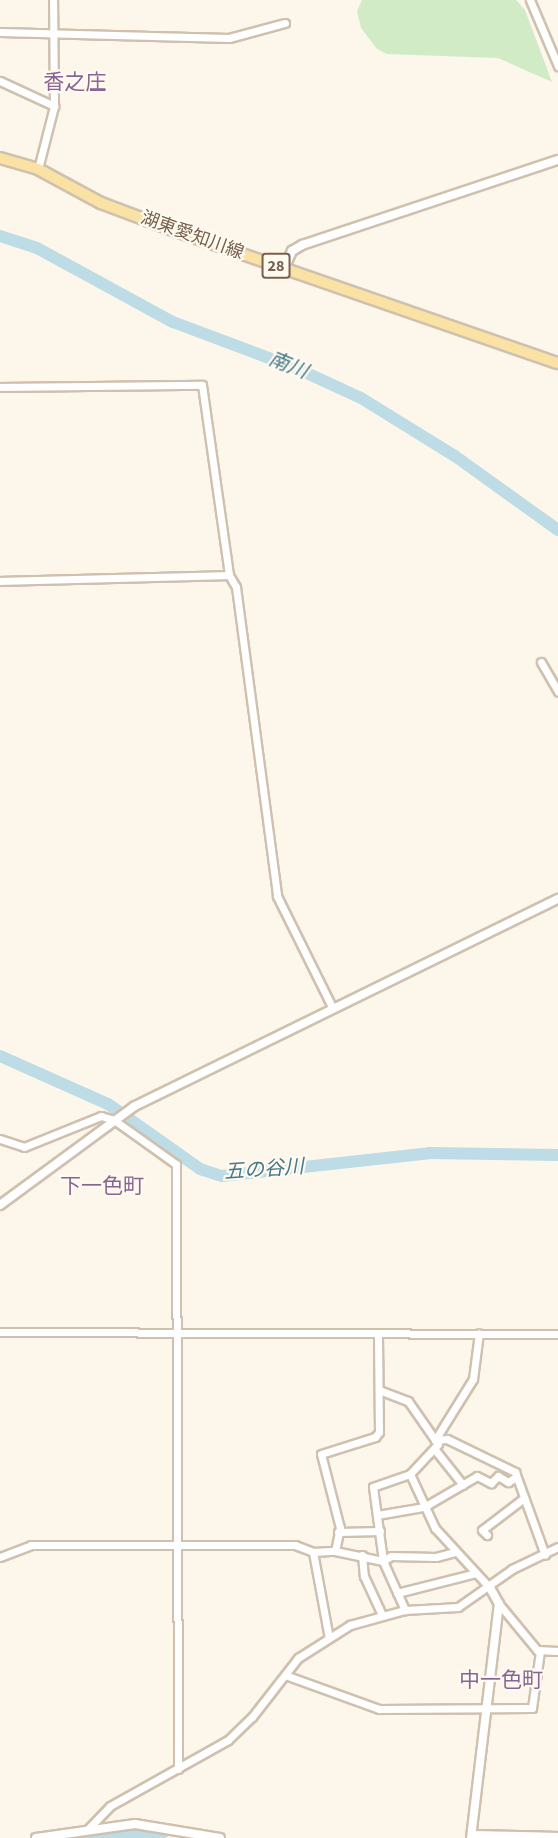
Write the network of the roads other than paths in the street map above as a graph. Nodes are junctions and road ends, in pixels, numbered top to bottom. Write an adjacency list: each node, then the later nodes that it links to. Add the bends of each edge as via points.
1 (53, 0): 5 (street)
2 (530, 0): 6 (street)
3 (285, 23): 5 (street, via 229,38)
4 (0, 32): 5 (street)
5 (53, 34): 8 (street)
6 (558, 66)
7 (0, 81): 8 (street)
8 (54, 106): 11 (street)
9 (0, 158): 11 (main road, 湖東愛知川線 / 28)
10 (558, 160): 12 (street, via 302,245 292,251)
11 (38, 169): 12 (main road, 湖東愛知川線 / 28, via 101,202)
12 (284, 269): 13 (main road, 湖東愛知川線 / 28)
13 (558, 363)
14 (0, 387): 15 (street, via 202,385)
15 (230, 575): 16 (street); 20 (street, via 237,596 277,896)
16 (0, 581)
17 (542, 662): 18 (street)
18 (558, 692)
19 (558, 899): 20 (street)
20 (332, 1007): 21 (street)
21 (114, 1120): 22 (street, via 101,1116 24,1147); 23 (street); 25 (street, via 176,1164)
22 (0, 1140)
23 (0, 1205)
24 (0, 1332): 25 (street)
25 (177, 1333): 27 (street); 41 (street)
26 (480, 1333): 27 (street); 28 (street); 30 (street, via 473,1379)
27 (378, 1334): 29 (street)
28 (558, 1334)
29 (379, 1389): 30 (street, via 408,1401); 39 (street, via 379,1432 375,1437 321,1454)
30 (435, 1440): 31 (street); 33 (street, via 447,1439 514,1472)
31 (435, 1451): 32 (street); 34 (street)
32 (410, 1474): 36 (street); 37 (street, via 373,1487)
33 (516, 1477): 34 (street, via 508,1482 498,1476 491,1483 477,1476); 35 (street)
34 (463, 1485): 36 (street)
35 (524, 1498): 40 (street, via 482,1530); 47 (street)
36 (424, 1507): 37 (street); 45 (street)
37 (377, 1515): 38 (street)
38 (380, 1531): 39 (street); 49 (street)
39 (338, 1532): 43 (street)
40 (487, 1535)
41 (177, 1545): 44 (street, via 295,1545); 48 (street, via 31,1545); 61 (street)
42 (558, 1547): 47 (street)
43 (335, 1551): 44 (street); 46 (street)
44 (313, 1552): 56 (street)
45 (455, 1552): 49 (street, via 436,1557 391,1556); 50 (street)
46 (362, 1555): 49 (street); 55 (street, via 364,1576)
47 (544, 1555): 51 (street, via 512,1569)
48 (0, 1557)
49 (383, 1561): 52 (street)
50 (476, 1573): 51 (street); 52 (street)
51 (490, 1588): 53 (street); 54 (street, via 459,1607)
52 (397, 1593): 54 (street)
53 (499, 1605): 58 (street); 60 (street)
54 (405, 1610): 55 (street)
55 (382, 1615): 56 (street, via 350,1625)
56 (328, 1638): 59 (street, via 298,1658)
57 (558, 1651): 58 (street)
58 (540, 1652): 60 (street, via 532,1708)
59 (285, 1675): 60 (street, via 379,1708); 61 (street, via 228,1740)
60 (487, 1708): 64 (street)
61 (178, 1769): 62 (street, via 110,1806)
62 (87, 1830): 63 (street); 67 (street, via 151,1825)
63 (56, 1836): 66 (street)
64 (472, 1836): 65 (street)
65 (558, 1836)
66 (36, 1838)
67 (220, 1838)

